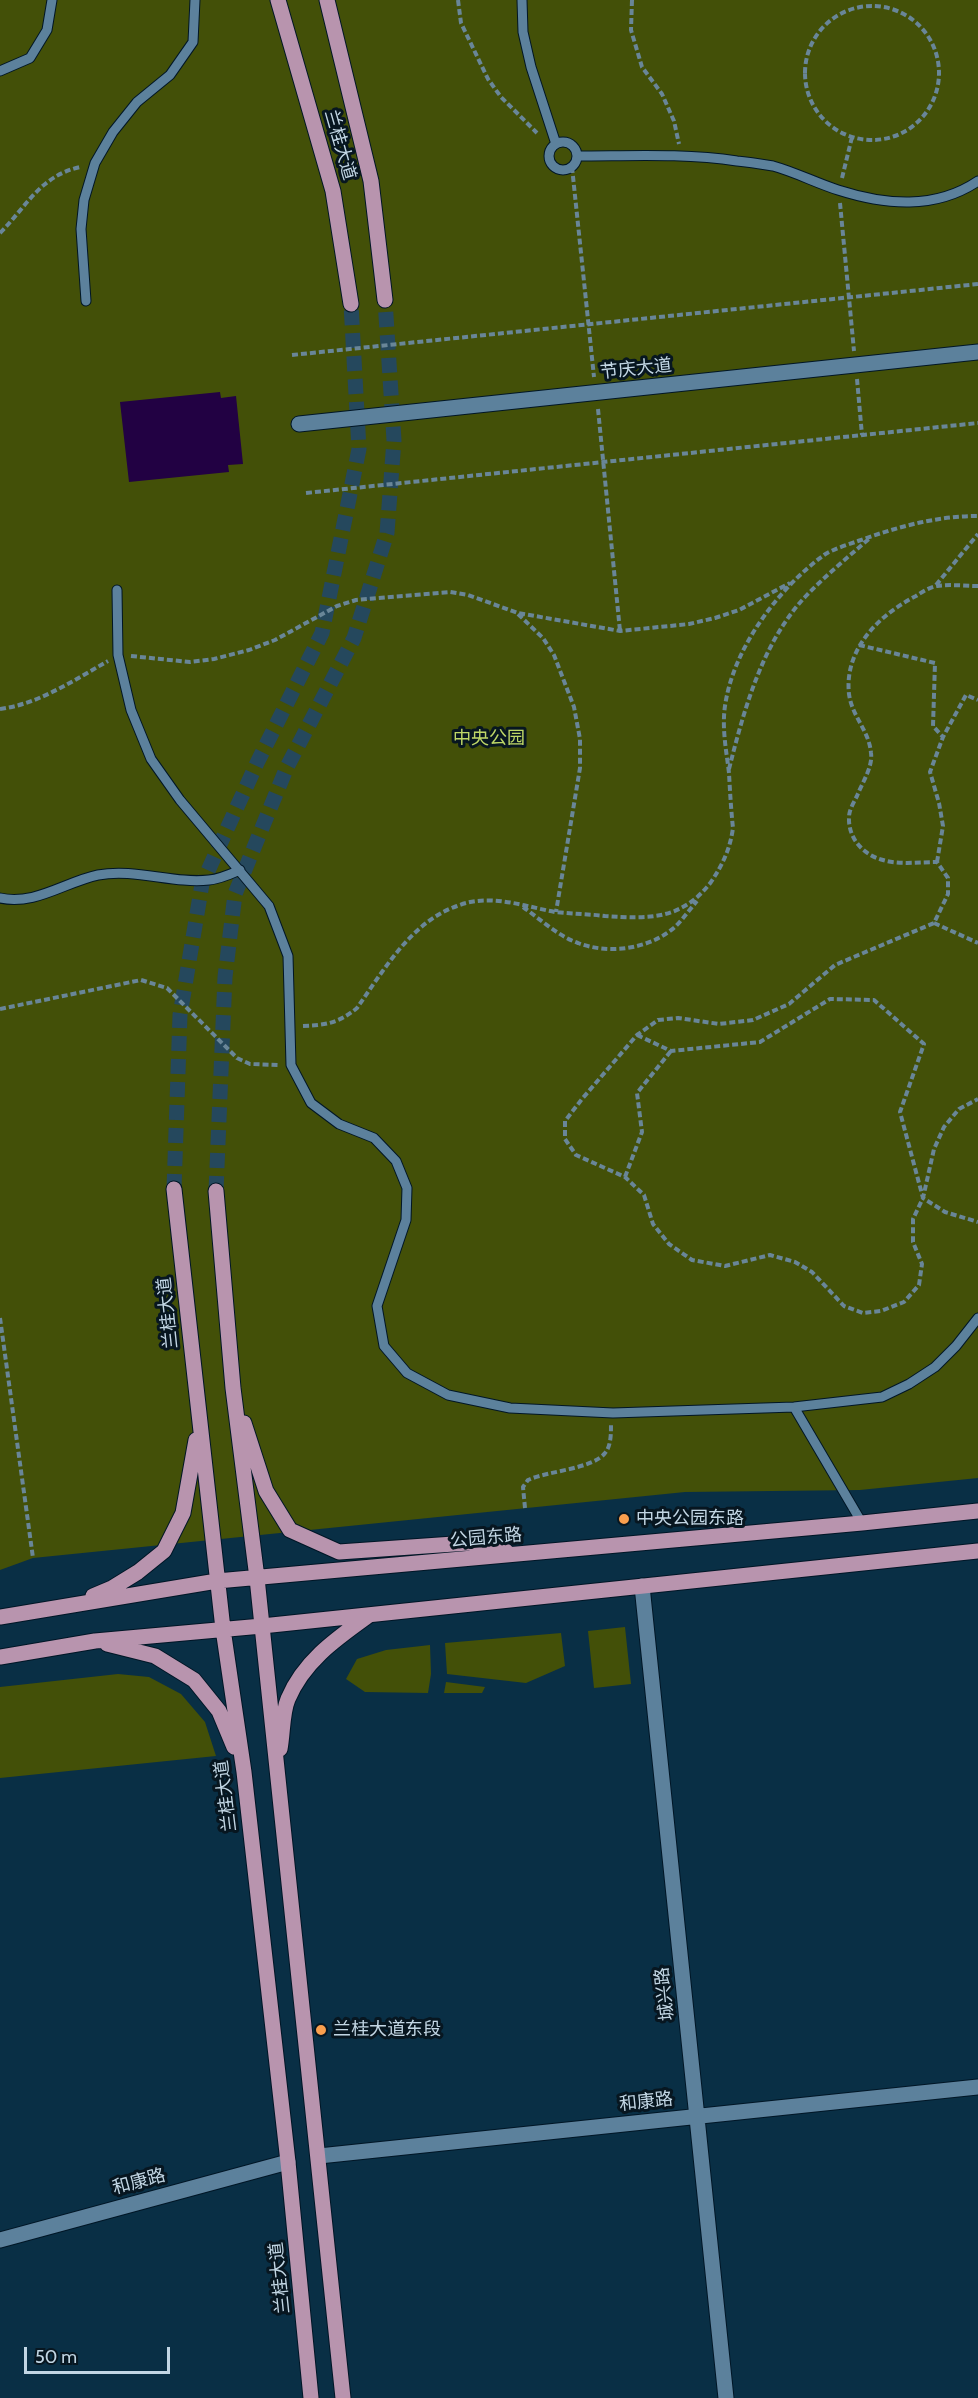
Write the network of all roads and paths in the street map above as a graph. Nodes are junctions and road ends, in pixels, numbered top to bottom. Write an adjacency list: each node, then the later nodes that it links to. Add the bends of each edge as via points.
1 (52, 0): 12 (lane, via 47,30 30,58)
2 (195, 0): 17 (lane, via 193,42 170,75 137,102)
3 (278, 0): 25 (main road, 兰桂大道, via 333,191)
4 (327, 0): 11 (main road, 兰桂大道)
5 (339, 0): 11 (main road)
6 (458, 0): 14 (path, via 460,23 488,79 501,97)
7 (522, 0): 14 (lane, via 523,32)
8 (632, 0): 16 (path, via 631,30 642,67 662,94)
9 (875, 0): 10 (path)
10 (876, 6): 13 (path, via 842,12 824,25 805,64 806,87 814,108 829,125); 13 (path, via 904,13 921,26 933,44 939,66 938,89 929,110 894,137 871,141)
11 (336, 36): 23 (main road, 兰桂大道, via 371,181)
12 (0, 71)
13 (852, 137): 19 (path)
14 (554, 146): 15 (lane, via 571,144); 15 (lane, via 551,161 561,169 572,166)
15 (577, 156): 16 (lane)
16 (682, 156): 19 (lane, via 774,167)
17 (95, 163): 20 (path, via 65,170 37,189); 24 (lane, via 84,200 81,229)
18 (978, 181): 19 (lane, via 964,191 923,202 886,202)
19 (839, 190): 22 (path)
20 (0, 233)
21 (978, 284): 22 (path)
22 (849, 297): 27 (path); 28 (path)
23 (385, 300)
24 (86, 301)
25 (351, 304)
26 (978, 352): 28 (street, 节庆大道)
27 (292, 355)
28 (856, 365): 30 (street, 节庆大道); 31 (path)
29 (978, 423): 31 (path)
30 (299, 424)
31 (862, 435): 32 (path)
32 (306, 493)
33 (978, 516): 35 (path, via 933,519)
34 (978, 534): 37 (path)
35 (874, 535): 36 (path, via 825,554); 46 (path, via 804,599 780,630 750,696)
36 (793, 582): 40 (path, via 739,610 689,624 620,630); 46 (path, via 746,642 733,671 723,728)
37 (935, 586): 38 (path); 41 (path, via 884,616)
38 (978, 586)
39 (117, 590): 42 (lane)
40 (518, 613): 42 (path, via 450,592 356,600 337,606 275,640 214,659 190,662); 52 (path, via 554,655 574,707 580,739 580,768)
41 (859, 645): 45 (path, via 935,663 933,726); 47 (path, via 848,677 849,698 870,740 872,760 849,816 851,831 869,855 885,861)
42 (118, 655): 44 (path, via 54,692); 48 (lane, via 131,710 151,759 180,800)
43 (978, 700): 45 (path, via 966,695)
44 (0, 709)
45 (943, 737): 47 (path, via 930,772 943,826)
46 (729, 773): 50 (path, via 731,844)
47 (937, 862): 53 (path, via 948,878 948,894)
48 (240, 870): 49 (lane, via 213,880 196,881 116,873 98,875 26,899); 56 (lane, via 269,906 288,956)
49 (0, 898)
50 (699, 898): 51 (path, via 675,926 658,938 619,949 578,943); 52 (path, via 671,913 644,919)
51 (520, 905): 52 (path); 56 (path, via 481,901 459,904 437,914 419,927 357,1008 345,1018 330,1025)
52 (556, 912)
53 (934, 923): 54 (path); 57 (path, via 835,966 789,1004 753,1020 719,1024 678,1018 658,1020)
54 (978, 943)
55 (0, 1009): 59 (path, via 141,980 167,987 237,1058 250,1064)
56 (291, 1027): 59 (lane)
57 (637, 1035): 58 (path); 61 (path, via 565,1121 565,1139 576,1155)
58 (671, 1051): 61 (path, via 637,1093 642,1132); 64 (path, via 760,1042 830,999 874,1000 924,1044 900,1112)
59 (291, 1065): 70 (lane, via 310,1103 339,1124 374,1138 396,1161 407,1188 406,1220 377,1305 384,1346 407,1373 448,1395 510,1408)
60 (978, 1099): 64 (path, via 959,1109 944,1127 934,1149)
61 (625, 1177): 64 (path, via 644,1196 653,1224 669,1244 692,1260 725,1266 771,1255 795,1262 812,1272 844,1306 863,1313 904,1302 919,1285 922,1264 913,1242 913,1219)
62 (174, 1189): 71 (main road, 兰桂大道)
63 (216, 1191): 68 (main road)
64 (923, 1198): 65 (path, via 945,1212)
65 (978, 1222)
66 (0, 1318): 77 (path)
67 (978, 1318): 69 (lane, via 956,1346 909,1384 882,1397)
68 (233, 1388): 76 (main road, via 266,1491 290,1530 339,1552 468,1543); 78 (main road)
69 (794, 1407): 70 (lane); 74 (lane)
70 (613, 1413): 72 (path, via 606,1453 596,1461 528,1480 523,1487)
71 (199, 1425): 79 (main road, 兰桂大道); 81 (main road, via 183,1513 164,1551 112,1588)
72 (525, 1508)
73 (978, 1511): 74 (main road, 公园东路)
74 (862, 1523): 76 (main road, 公园东路)
75 (978, 1551): 80 (main road)
76 (520, 1554): 78 (main road, 公园东路)
77 (33, 1558)
78 (257, 1578): 79 (main road, 公园东路); 84 (main road)
79 (217, 1581): 81 (main road, 公园东路); 85 (main road, 兰桂大道)
80 (642, 1586): 82 (main road); 91 (street, 城兴路)
81 (68, 1607): 83 (main road, 公园东路)
82 (370, 1614): 84 (main road); 89 (main road, via 309,1664 288,1700)
83 (0, 1617)
84 (262, 1626): 85 (main road); 89 (main road)
85 (223, 1629): 86 (main road); 88 (main road, 兰桂大道)
86 (95, 1641): 87 (main road); 88 (main road, via 155,1656 195,1680 219,1711)
87 (0, 1658)
88 (244, 1772): 93 (main road, 兰桂大道)
89 (277, 1773): 92 (main road)
90 (978, 2087): 91 (street, 和康路)
91 (697, 2116): 92 (street, 和康路); 97 (street, 城兴路)
92 (319, 2156): 96 (main road)
93 (288, 2163): 94 (street, 和康路); 95 (main road, 兰桂大道)
94 (0, 2240)
95 (311, 2398)
96 (343, 2398)
97 (726, 2398)

